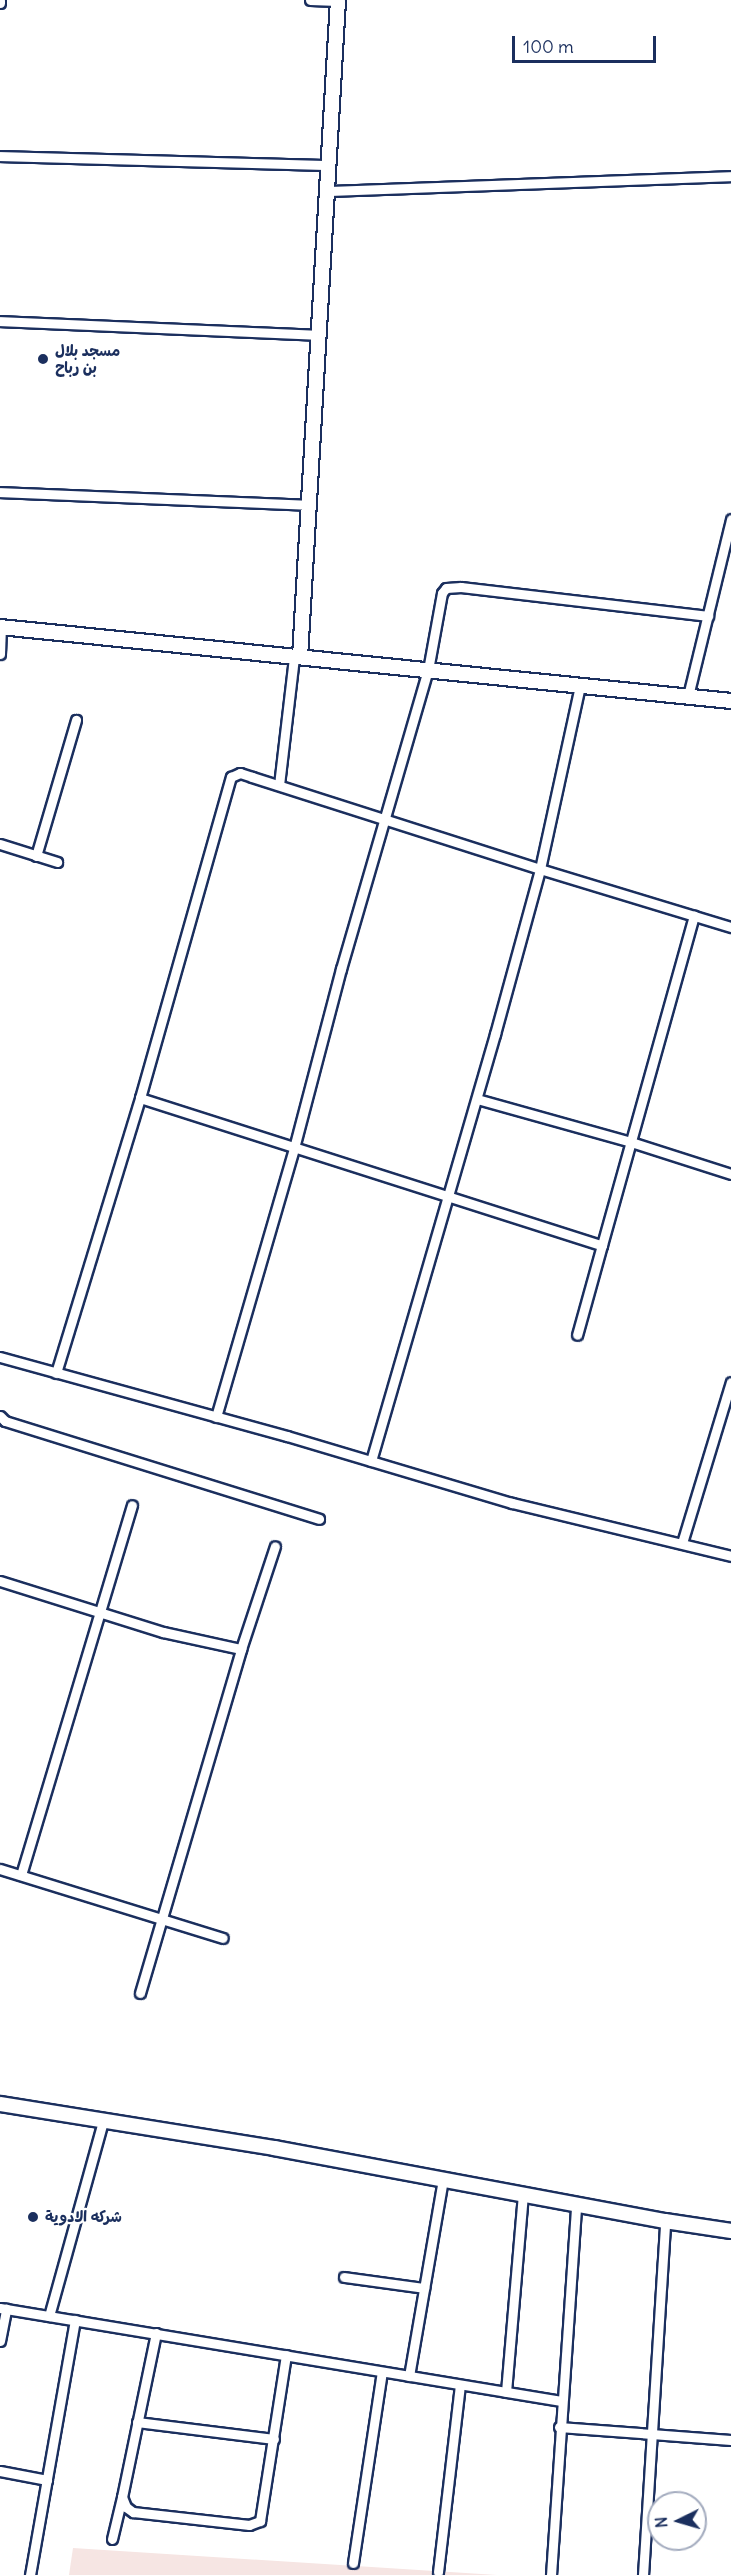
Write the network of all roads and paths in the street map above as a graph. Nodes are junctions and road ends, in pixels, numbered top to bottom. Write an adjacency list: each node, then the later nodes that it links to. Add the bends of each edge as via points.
1 (310, 0): 2 (street)
2 (338, 1): 4 (street)
3 (0, 156): 4 (street)
4 (329, 165): 6 (street)
5 (731, 176): 6 (street)
6 (327, 191): 8 (street)
7 (0, 321): 8 (street)
8 (317, 335): 10 (street)
9 (0, 492): 10 (street)
10 (308, 505): 15 (street)
11 (731, 519): 12 (street)
12 (708, 616): 16 (street, via 450,587 442,593); 18 (street)
13 (1, 627): 14 (street); 15 (street)
14 (0, 654)
15 (297, 657): 16 (street); 21 (street)
16 (428, 669): 17 (street); 22 (street)
17 (580, 686): 18 (street); 26 (street)
18 (688, 696): 19 (street)
19 (731, 701)
20 (76, 720): 24 (street)
21 (279, 785): 22 (street); 29 (street, via 240,773 231,777)
22 (384, 818): 26 (street); 32 (street)
23 (0, 844): 24 (street)
24 (36, 856): 25 (street)
25 (57, 862)
26 (540, 869): 27 (street); 30 (street)
27 (694, 915): 28 (street); 31 (street)
28 (731, 927)
29 (140, 1098): 32 (street); 38 (street)
30 (477, 1099): 31 (street); 34 (street)
31 (631, 1142): 33 (street); 35 (street)
32 (294, 1148): 34 (street); 41 (street)
33 (731, 1173)
34 (447, 1196): 35 (street); 42 (street)
35 (602, 1245): 36 (street)
36 (577, 1335)
37 (0, 1357): 38 (street)
38 (56, 1372): 41 (street)
39 (731, 1382): 45 (street)
40 (0, 1416): 44 (street, via 5,1421)
41 (216, 1417): 42 (street)
42 (371, 1461): 45 (street, via 512,1503)
43 (132, 1505): 49 (street)
44 (319, 1519)
45 (682, 1543): 47 (street)
46 (275, 1546): 50 (street)
47 (731, 1556)
48 (0, 1581): 49 (street)
49 (100, 1611): 50 (street, via 163,1632); 52 (street)
50 (241, 1649): 53 (street)
51 (0, 1869): 52 (street)
52 (21, 1875): 53 (street)
53 (162, 1918): 54 (street); 55 (street)
54 (224, 1938)
55 (140, 1993)
56 (0, 2104): 57 (street)
57 (103, 2121): 58 (street); 66 (street)
58 (443, 2179): 59 (street); 64 (street)
59 (523, 2194): 60 (street); 74 (street)
60 (576, 2204): 61 (street); 75 (street)
61 (665, 2221): 62 (street); 78 (street)
62 (731, 2231)
63 (344, 2277): 64 (street)
64 (424, 2288): 72 (street)
65 (3, 2308): 66 (street); 69 (street)
66 (49, 2316): 67 (street)
67 (75, 2320): 68 (street); 82 (street)
68 (156, 2333): 70 (street); 76 (street)
69 (0, 2341)
70 (286, 2355): 71 (street); 79 (street)
71 (382, 2372): 72 (street); 85 (street)
72 (409, 2376): 73 (street)
73 (460, 2385): 74 (street); 86 (street)
74 (506, 2392): 75 (street)
75 (561, 2401): 77 (street)
76 (137, 2422): 79 (street); 83 (street)
77 (560, 2427): 78 (street); 88 (street)
78 (652, 2433): 80 (street); 89 (street)
79 (274, 2439): 83 (street, via 263,2516 255,2524 133,2512)
80 (731, 2440)
81 (0, 2471): 82 (street)
82 (47, 2480): 87 (street)
83 (122, 2497): 84 (street)
84 (112, 2539)
85 (353, 2563)
86 (438, 2572)
87 (30, 2575)
88 (551, 2575)
89 (643, 2575)

